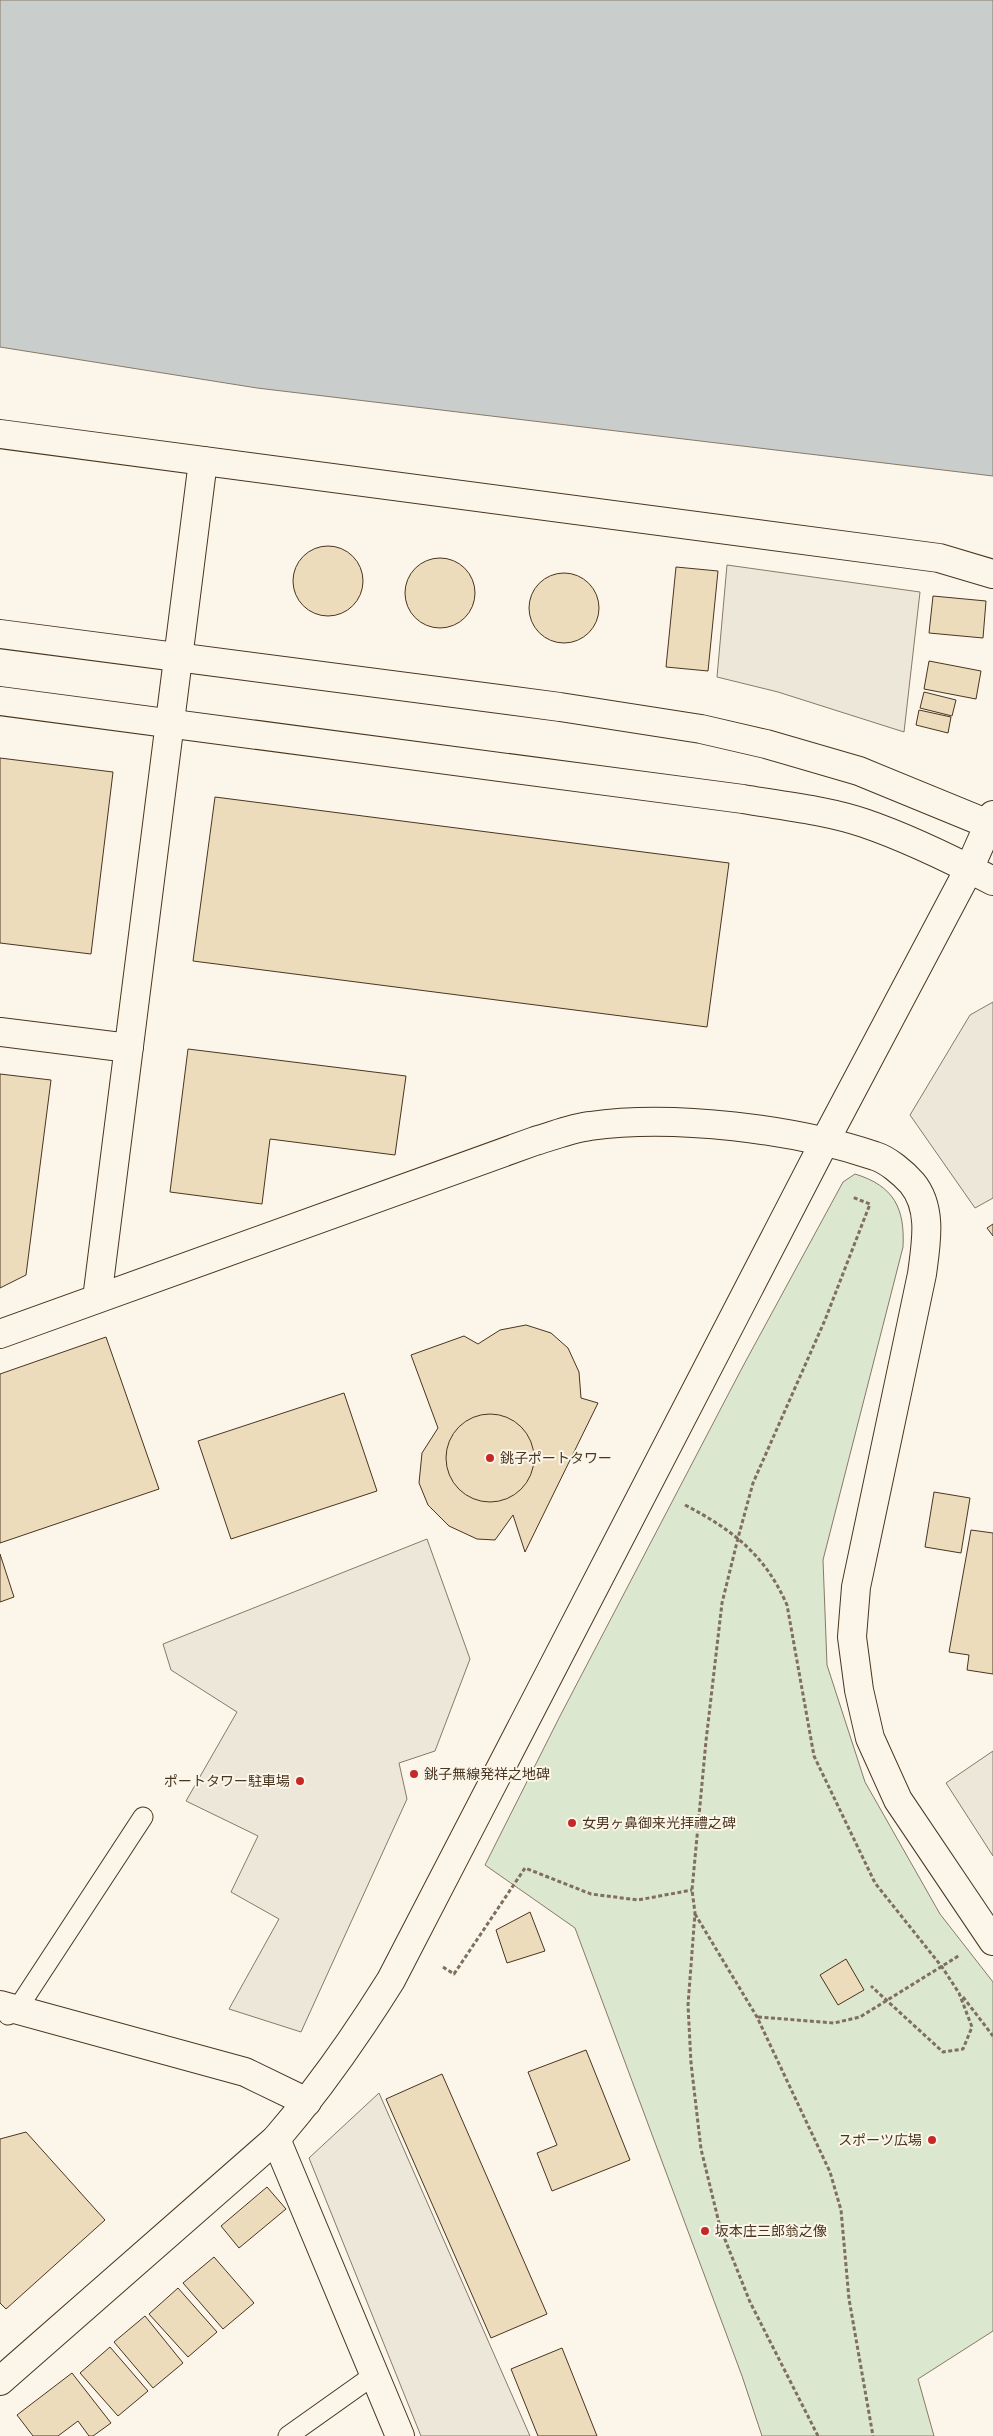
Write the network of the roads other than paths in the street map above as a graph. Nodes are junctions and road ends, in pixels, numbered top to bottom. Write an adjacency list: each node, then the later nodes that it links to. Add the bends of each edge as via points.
1 (0, 434): 2 (street)
2 (203, 461): 3 (street, via 939,558); 5 (street)
3 (993, 574)
4 (0, 634): 5 (street)
5 (178, 658): 7 (street); 8 (street, via 701,729 859,771)
6 (0, 701): 7 (street)
7 (172, 724): 9 (street, via 743,799 812,811 862,822); 11 (street)
8 (992, 822): 9 (street)
9 (981, 875): 12 (street)
10 (0, 1032): 11 (street)
11 (129, 1048): 13 (street)
12 (824, 1141): 13 (street, via 677,1121 589,1126 535,1141); 16 (street, via 876,1156 894,1167 912,1183 925,1207 927,1239 922,1274 856,1587 852,1636 870,1738 898,1800); 18 (street, via 392,1980)
13 (97, 1299): 14 (street)
14 (0, 1334)
15 (143, 1817): 17 (lane)
16 (993, 1941)
17 (5, 2011): 18 (street, via 245,2072)
18 (307, 2102): 19 (street)
19 (276, 2139): 20 (street); 21 (street)
20 (374, 2375): 22 (lane); 23 (street)
21 (0, 2381)
22 (288, 2436)
23 (400, 2436)

